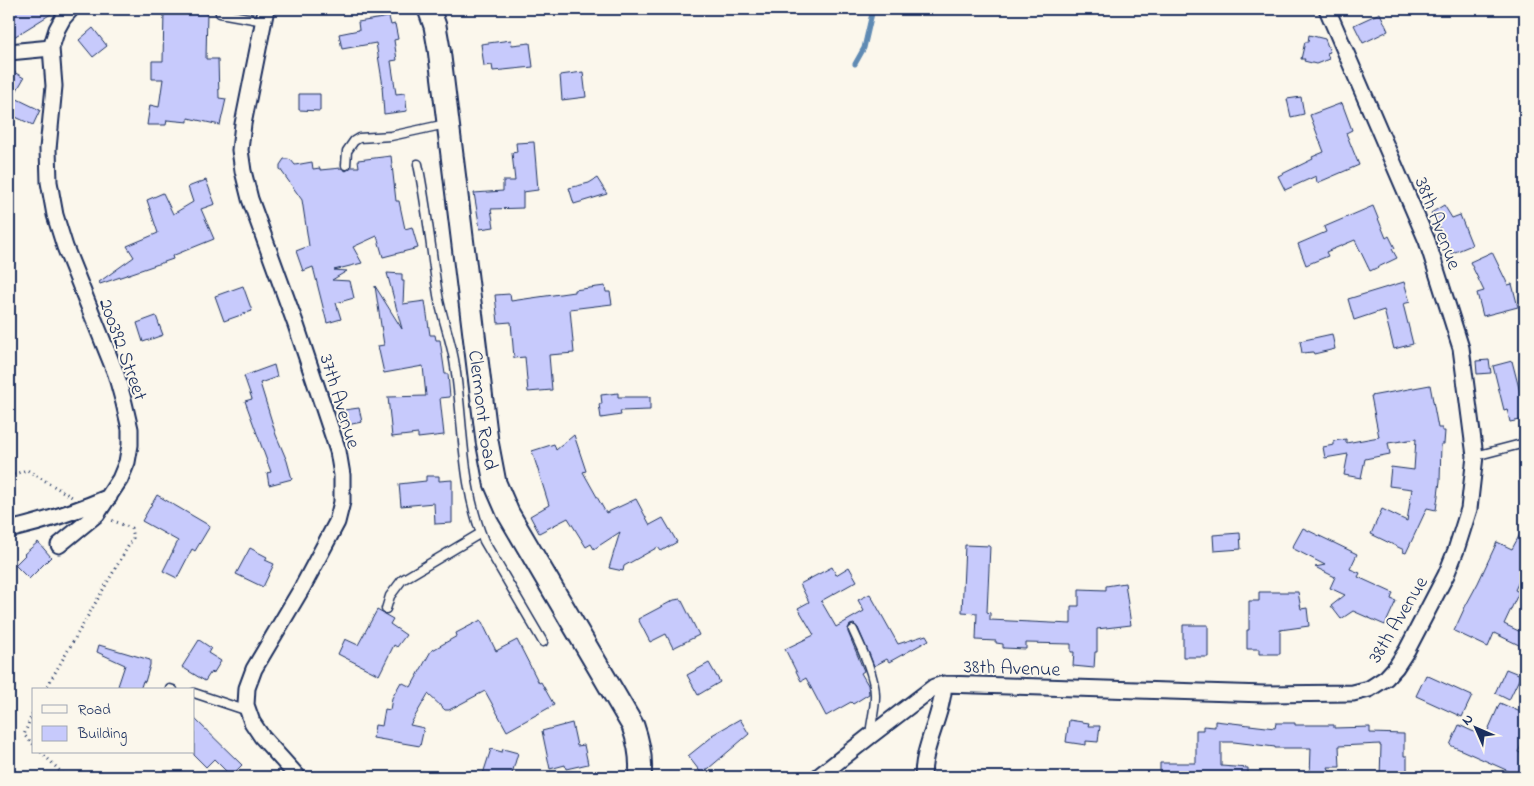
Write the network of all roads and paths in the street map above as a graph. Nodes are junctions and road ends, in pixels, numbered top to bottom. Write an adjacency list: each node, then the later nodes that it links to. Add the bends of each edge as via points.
1 (71, 9): 6 (street, 200392 Street, via 57,29)
2 (429, 9): 8 (street, Clermont Road, via 435,26)
3 (1327, 9): 13 (street, 38th Avenue, via 1427,241 1461,348)
4 (220, 13): 5 (lane)
5 (265, 15): 25 (street, 37th Avenue, via 243,124 242,171 338,451 342,502 338,522 254,669 247,688)
6 (51, 48): 7 (street); 15 (street, 200392 Street, via 54,86 48,149 55,215 116,374 130,429 127,462 120,479 109,497)
7 (9, 52)
8 (449, 124): 10 (lane, via 391,136 360,138 347,151); 11 (street, Clermont Road)
9 (418, 164): 11 (lane, via 438,296 452,352)
10 (346, 165)
11 (468, 374): 17 (lane, via 464,455 470,496); 32 (street, Clermont Road, via 501,499 632,726 641,764)
12 (1525, 443): 13 (lane)
13 (1475, 456): 22 (street, 38th Avenue, via 1469,509 1446,575 1396,667 1369,689 1353,693 1265,694)
14 (9, 476): 15 (path, via 27,470)
15 (92, 510): 16 (street); 18 (street, 200392 Street); 23 (path, via 131,528 133,538)
16 (9, 530)
17 (481, 533): 19 (lane, via 402,580 390,596); 21 (lane)
18 (59, 545)
19 (386, 609)
20 (853, 630): 27 (lane, via 876,695)
21 (543, 642)
22 (944, 684): 27 (street, 38th Avenue, via 934,687); 34 (street, via 924,757)
23 (46, 688)
24 (195, 693): 25 (lane)
25 (248, 711): 31 (street, 37th Avenue, via 262,737)
26 (32, 714): 28 (path, via 24,735)
27 (870, 736): 33 (street, 38th Avenue)
28 (32, 743)
29 (43, 754): 30 (path)
30 (66, 777)
31 (298, 777)
32 (640, 777)
33 (818, 777)
34 (923, 777)

